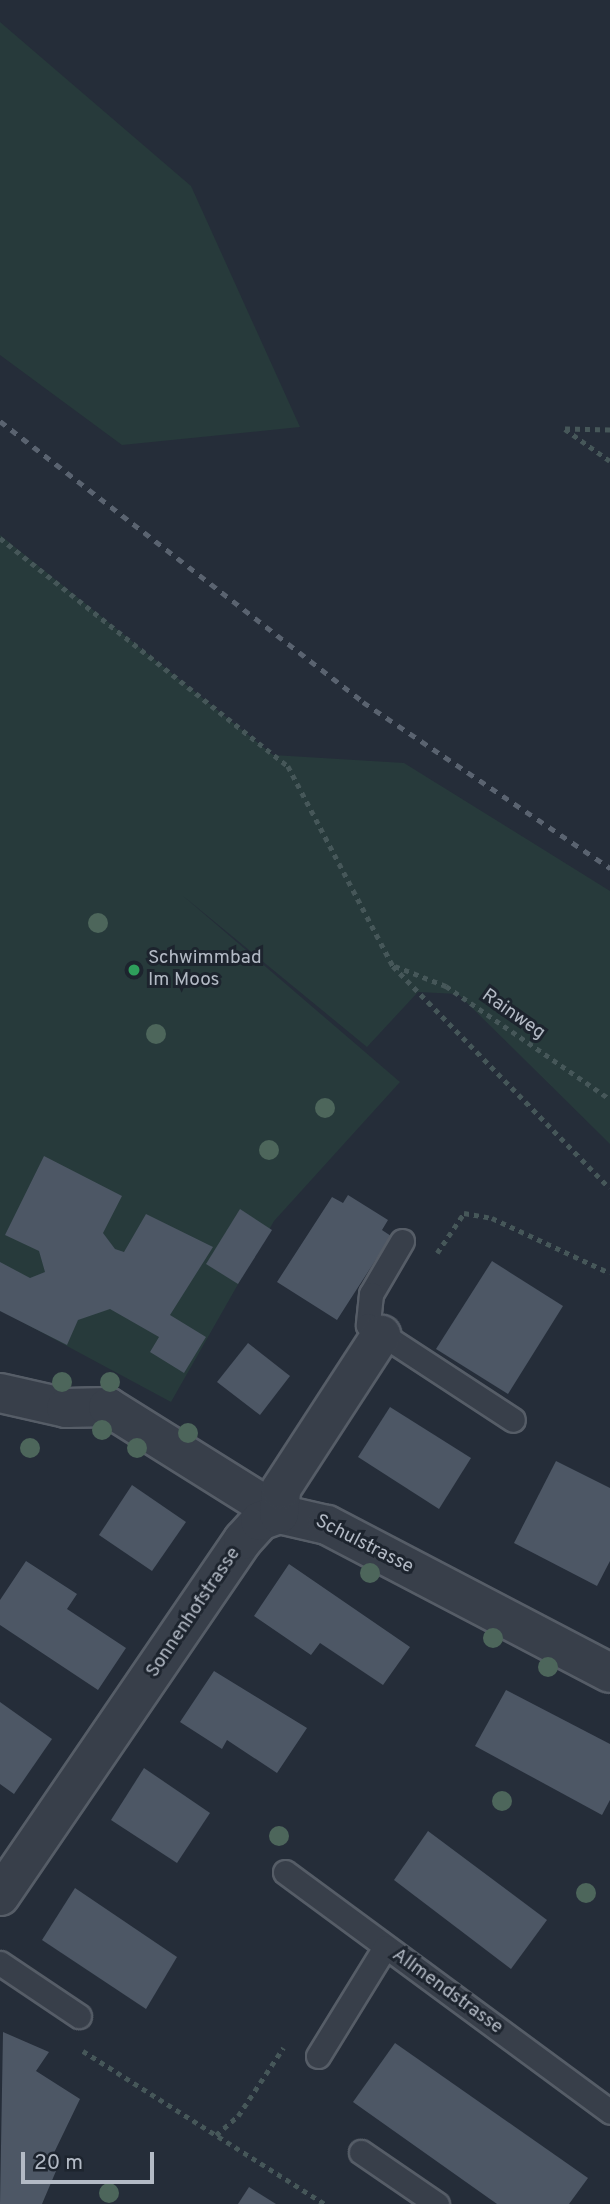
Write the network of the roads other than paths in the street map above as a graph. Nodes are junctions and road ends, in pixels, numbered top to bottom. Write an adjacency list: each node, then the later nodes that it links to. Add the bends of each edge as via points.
1 (402, 1241): 2 (lane, via 371,1294 368,1325)
2 (382, 1335): 4 (lane); 5 (street, via 281,1489)
3 (0, 1393): 5 (street, Schulstrasse, via 66,1408 108,1407)
4 (513, 1420)
5 (279, 1514): 6 (street, Schulstrasse, via 327,1525); 8 (street, Sonnenhofstrasse, via 261,1521 243,1540)
6 (610, 1673)
7 (285, 1872): 9 (lane, Allmendstrasse)
8 (0, 1896)
9 (385, 1947): 12 (lane); 13 (lane, Allmendstrasse)
10 (0, 1963): 11 (lane)
11 (79, 2016)
12 (318, 2056)
13 (610, 2112)
14 (361, 2152): 15 (lane)
15 (437, 2204)

